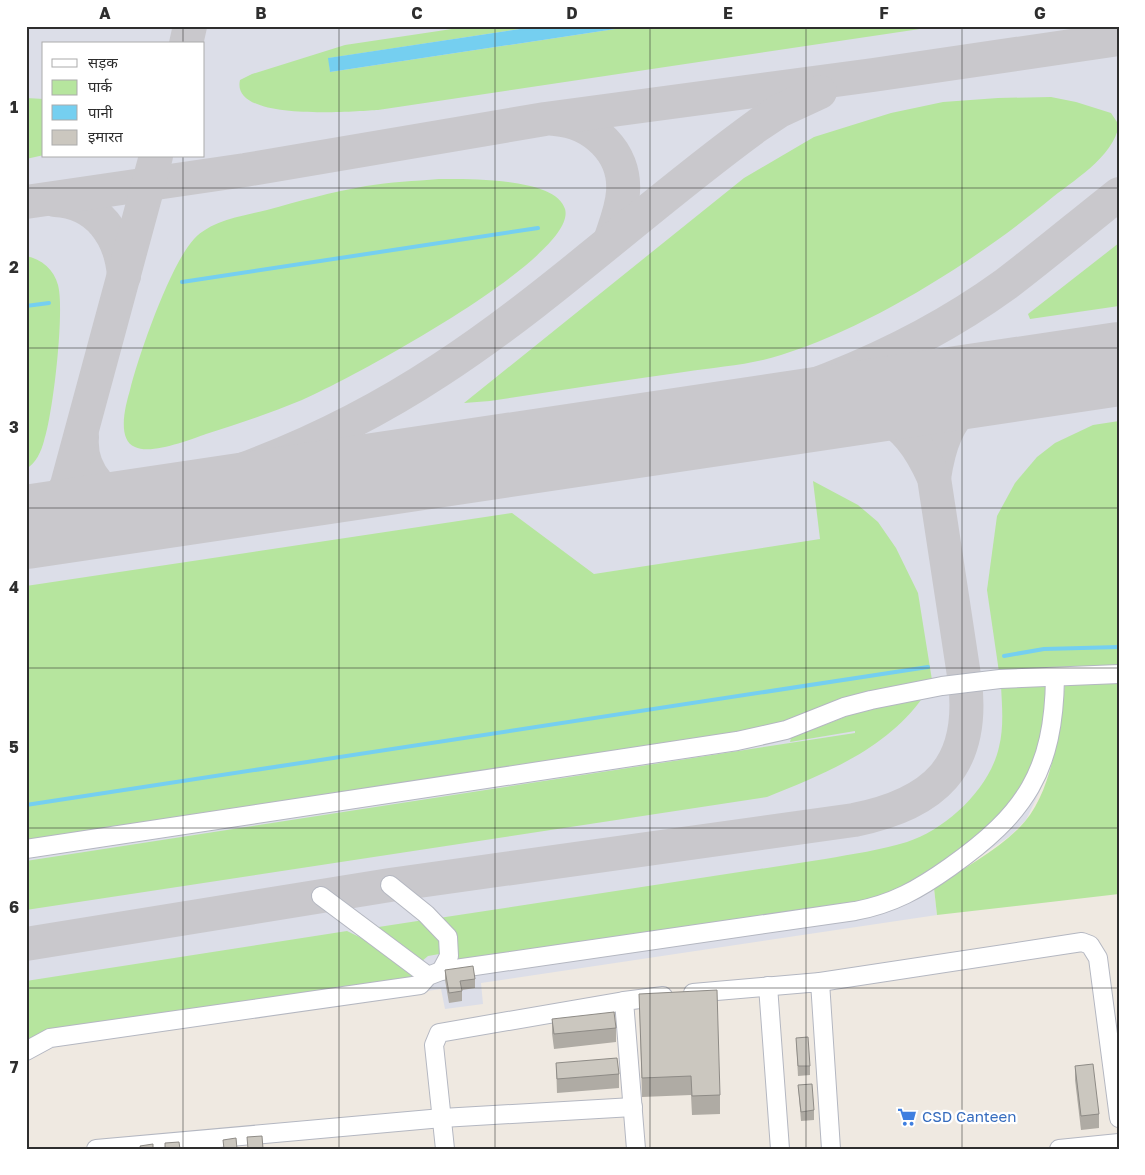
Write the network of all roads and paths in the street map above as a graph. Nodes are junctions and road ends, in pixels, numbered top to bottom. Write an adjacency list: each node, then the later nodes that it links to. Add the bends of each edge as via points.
1 (1119, 674): 2 (street)
2 (1055, 677): 3 (street, via 966,682 898,694 844,707 786,730 737,741); 6 (street, via 1054,710 1041,768 1022,802 993,835 963,858 889,903 855,911)
3 (26, 849)
4 (390, 885): 6 (street, via 444,930 448,937 450,950)
5 (321, 896): 6 (street)
6 (434, 973): 10 (street, via 420,985 55,1037)
7 (820, 982): 8 (street); 13 (street, via 1082,942 1090,945 1098,958); 20 (street)
8 (768, 986): 9 (street); 19 (street)
9 (624, 1002): 11 (street); 12 (street, via 439,1033 434,1045)
10 (26, 1050)
11 (633, 1107): 12 (street); 18 (street)
12 (442, 1118): 14 (street); 17 (street)
13 (1119, 1118)
14 (277, 1141): 16 (street)
15 (1119, 1143): 21 (street)
16 (96, 1149)
17 (445, 1149)
18 (636, 1149)
19 (780, 1149)
20 (831, 1149)
21 (1059, 1149)

